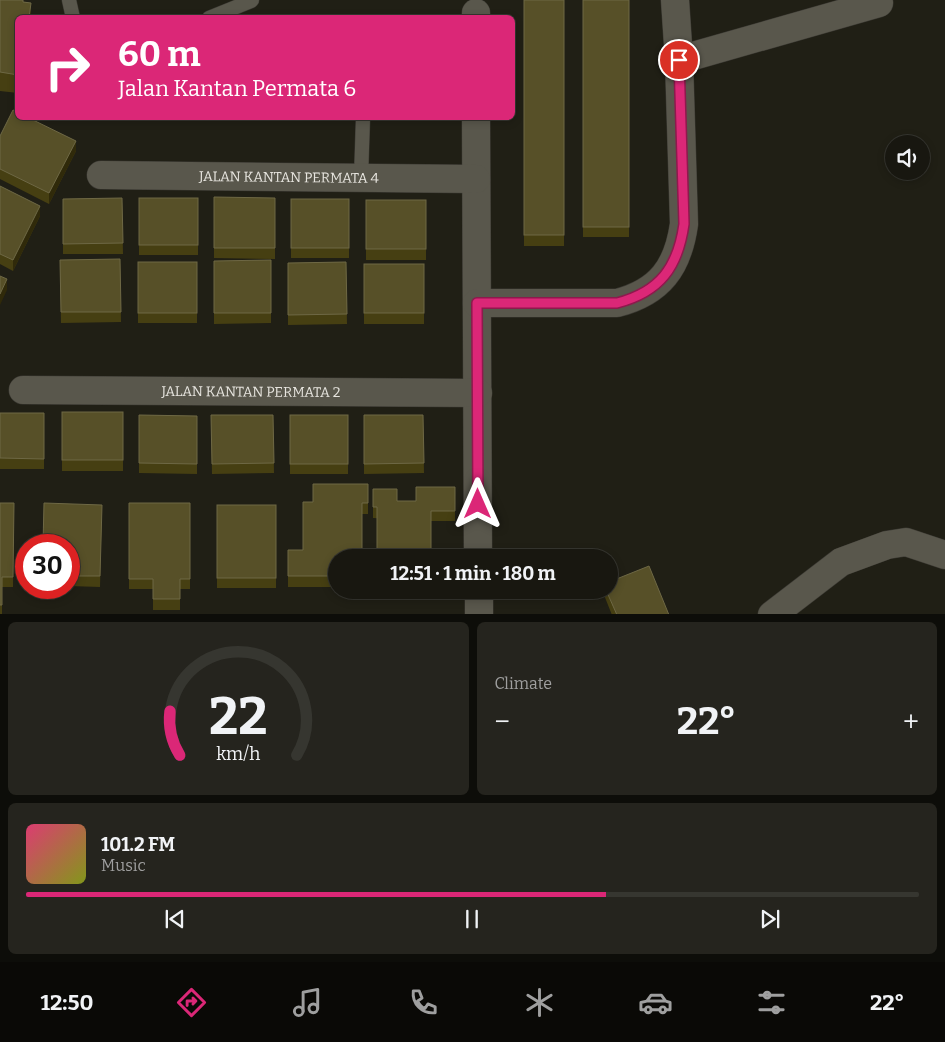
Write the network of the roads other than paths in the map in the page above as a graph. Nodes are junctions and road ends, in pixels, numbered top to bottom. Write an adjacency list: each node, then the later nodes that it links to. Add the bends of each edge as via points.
1 (69, 0): 5 (lane)
2 (252, 0): 6 (lane)
3 (675, 0): 7 (street)
4 (879, 3): 7 (street)
5 (72, 15)
6 (216, 15)
7 (679, 60): 13 (street, via 684,224 682,240 671,268 654,286 617,303)
8 (363, 120): 11 (lane)
9 (476, 120): 12 (street)
10 (101, 175): 11 (street, JALAN KANTAN PERMATA 4)
11 (361, 178): 12 (street, JALAN KANTAN PERMATA 4)
12 (476, 179): 13 (street)
13 (477, 303): 15 (street)
14 (23, 390): 15 (street, JALAN KANTAN PERMATA 2)
15 (478, 393): 16 (street)
16 (478, 549)
17 (945, 555): 20 (street, via 906,542 887,545 841,562)
18 (479, 599): 19 (street)
19 (479, 614)
20 (772, 614)

